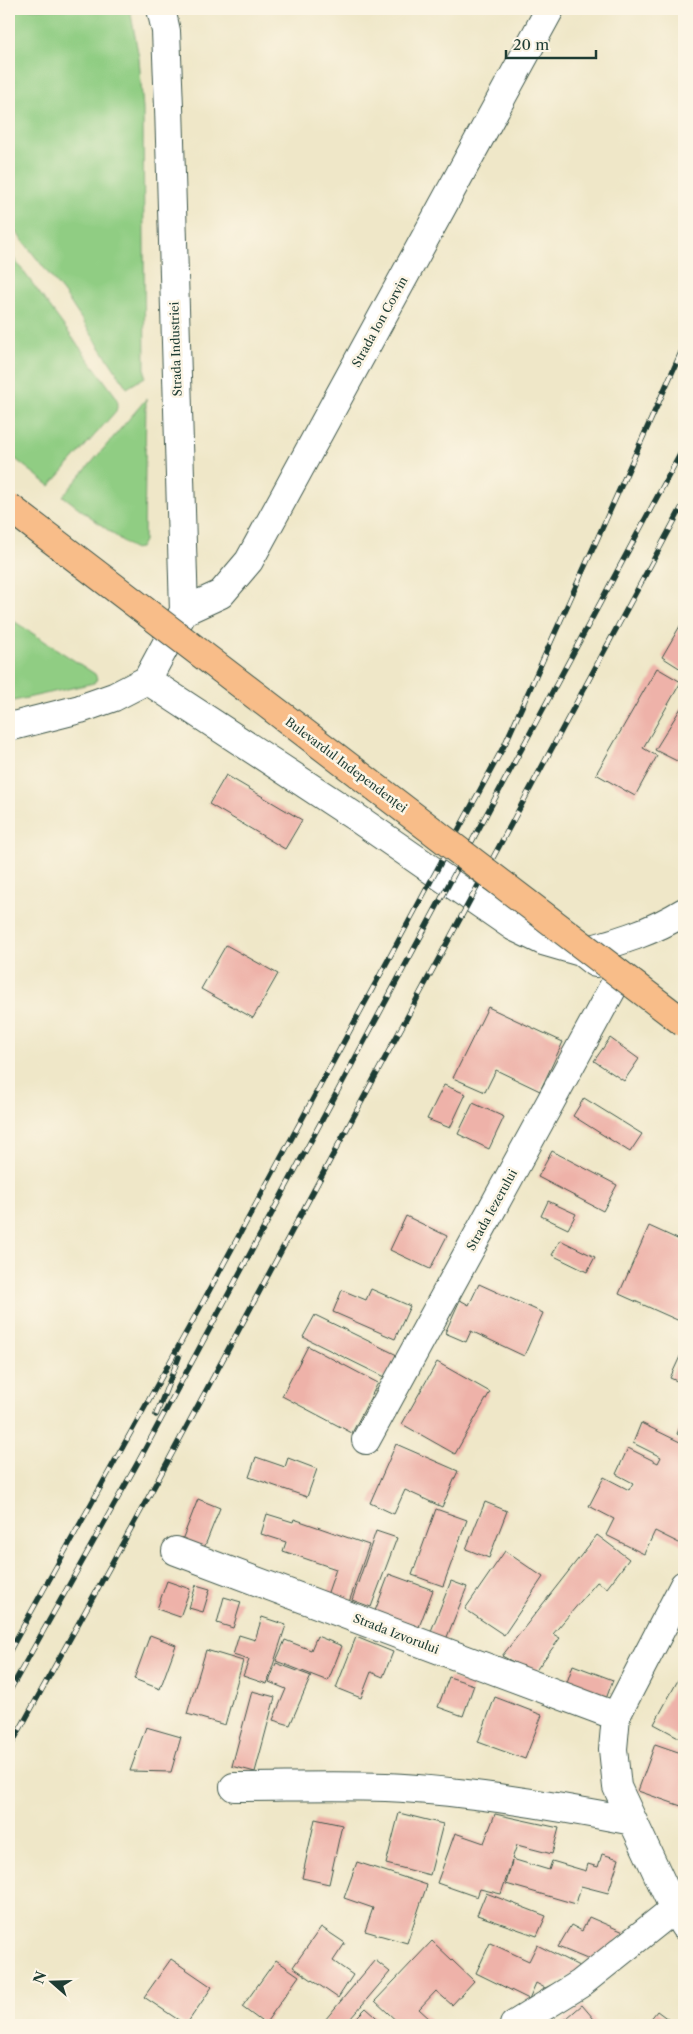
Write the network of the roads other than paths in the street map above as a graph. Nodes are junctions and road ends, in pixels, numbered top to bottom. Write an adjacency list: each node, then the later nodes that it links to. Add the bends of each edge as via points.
1 (161, 9): 4 (street, Strada Industriei, via 166,31 170,107)
2 (550, 9): 4 (street, Strada Ion Corvin, via 249,561 221,594)
3 (9, 507): 10 (main road, Bulevardul Independenței, bridge)
4 (184, 611): 5 (street, Strada Industriei)
5 (147, 680): 6 (street, via 80,709); 8 (street, via 514,927 543,941)
6 (9, 727)
7 (684, 912): 8 (street, via 663,926)
8 (581, 952): 9 (street)
9 (617, 980): 11 (street); 12 (street, Strada Iezerului)
10 (684, 1023)
11 (684, 1033)
12 (366, 1440)
13 (176, 1551): 15 (street, Strada Izvorului)
14 (684, 1585): 15 (street)
15 (616, 1716): 17 (street, via 613,1749 617,1787)
16 (234, 1787): 17 (street, via 386,1787 471,1795)
17 (633, 1821): 18 (street)
18 (679, 1918): 19 (street)
19 (514, 2025)

